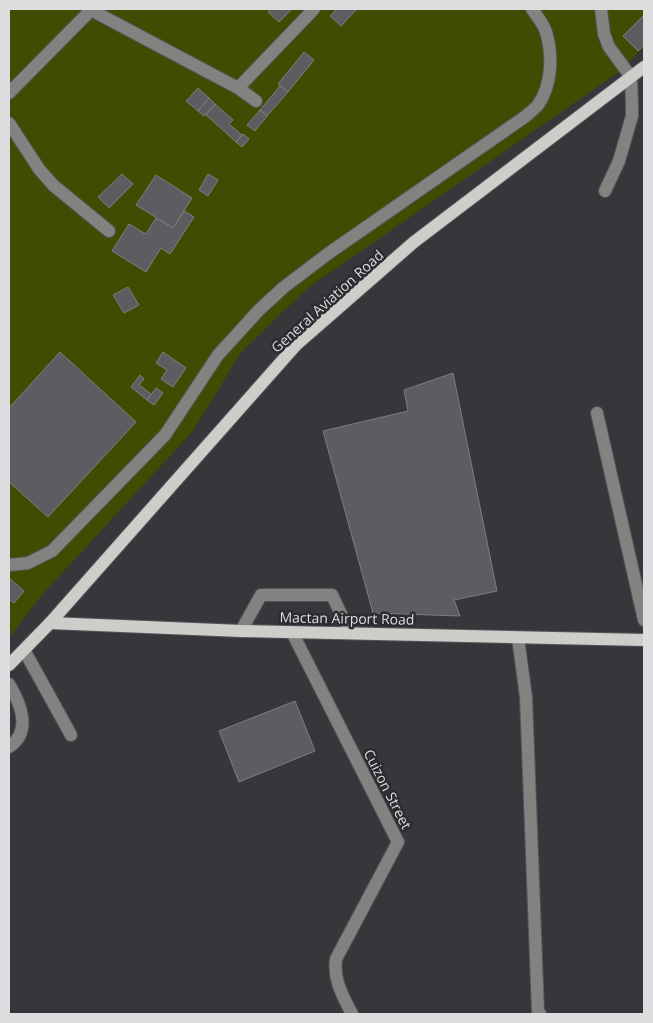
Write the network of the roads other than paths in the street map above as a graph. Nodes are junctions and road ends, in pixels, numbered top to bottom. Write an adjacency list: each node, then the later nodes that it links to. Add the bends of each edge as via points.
1 (314, 9): 7 (street)
2 (532, 9): 14 (street, via 546,31 549,54 546,88 537,106 284,287 226,344 165,435 52,551 28,563)
3 (601, 9): 6 (street, via 609,47)
4 (92, 10): 7 (street); 8 (street)
5 (644, 67): 6 (main road, General Aviation Road)
6 (631, 77): 11 (street, via 632,116 619,162); 16 (main road, General Aviation Road, via 414,242 296,345)
7 (238, 88): 9 (street)
8 (9, 94)
9 (256, 101)
10 (9, 124): 12 (street, via 53,185)
11 (605, 191)
12 (109, 231)
13 (597, 413): 15 (street)
14 (9, 565)
15 (644, 620)
16 (50, 623): 17 (main road, Mactan Airport Road); 22 (main road, General Aviation Road)
17 (241, 631): 18 (main road, Mactan Airport Road); 19 (street, via 260,595 332,595)
18 (292, 632): 19 (main road, Mactan Airport Road); 27 (street, Cuizon Street, via 398,842 336,959 337,982)
19 (350, 633): 20 (main road, Mactan Airport Road)
20 (518, 638): 21 (main road, Mactan Airport Road); 28 (street, via 526,697)
21 (644, 640)
22 (24, 650): 23 (main road, General Aviation Road); 25 (street)
23 (9, 665)
24 (9, 684): 26 (street, via 23,719 21,734)
25 (72, 735)
26 (9, 748)
27 (352, 1014)
28 (540, 1014)

